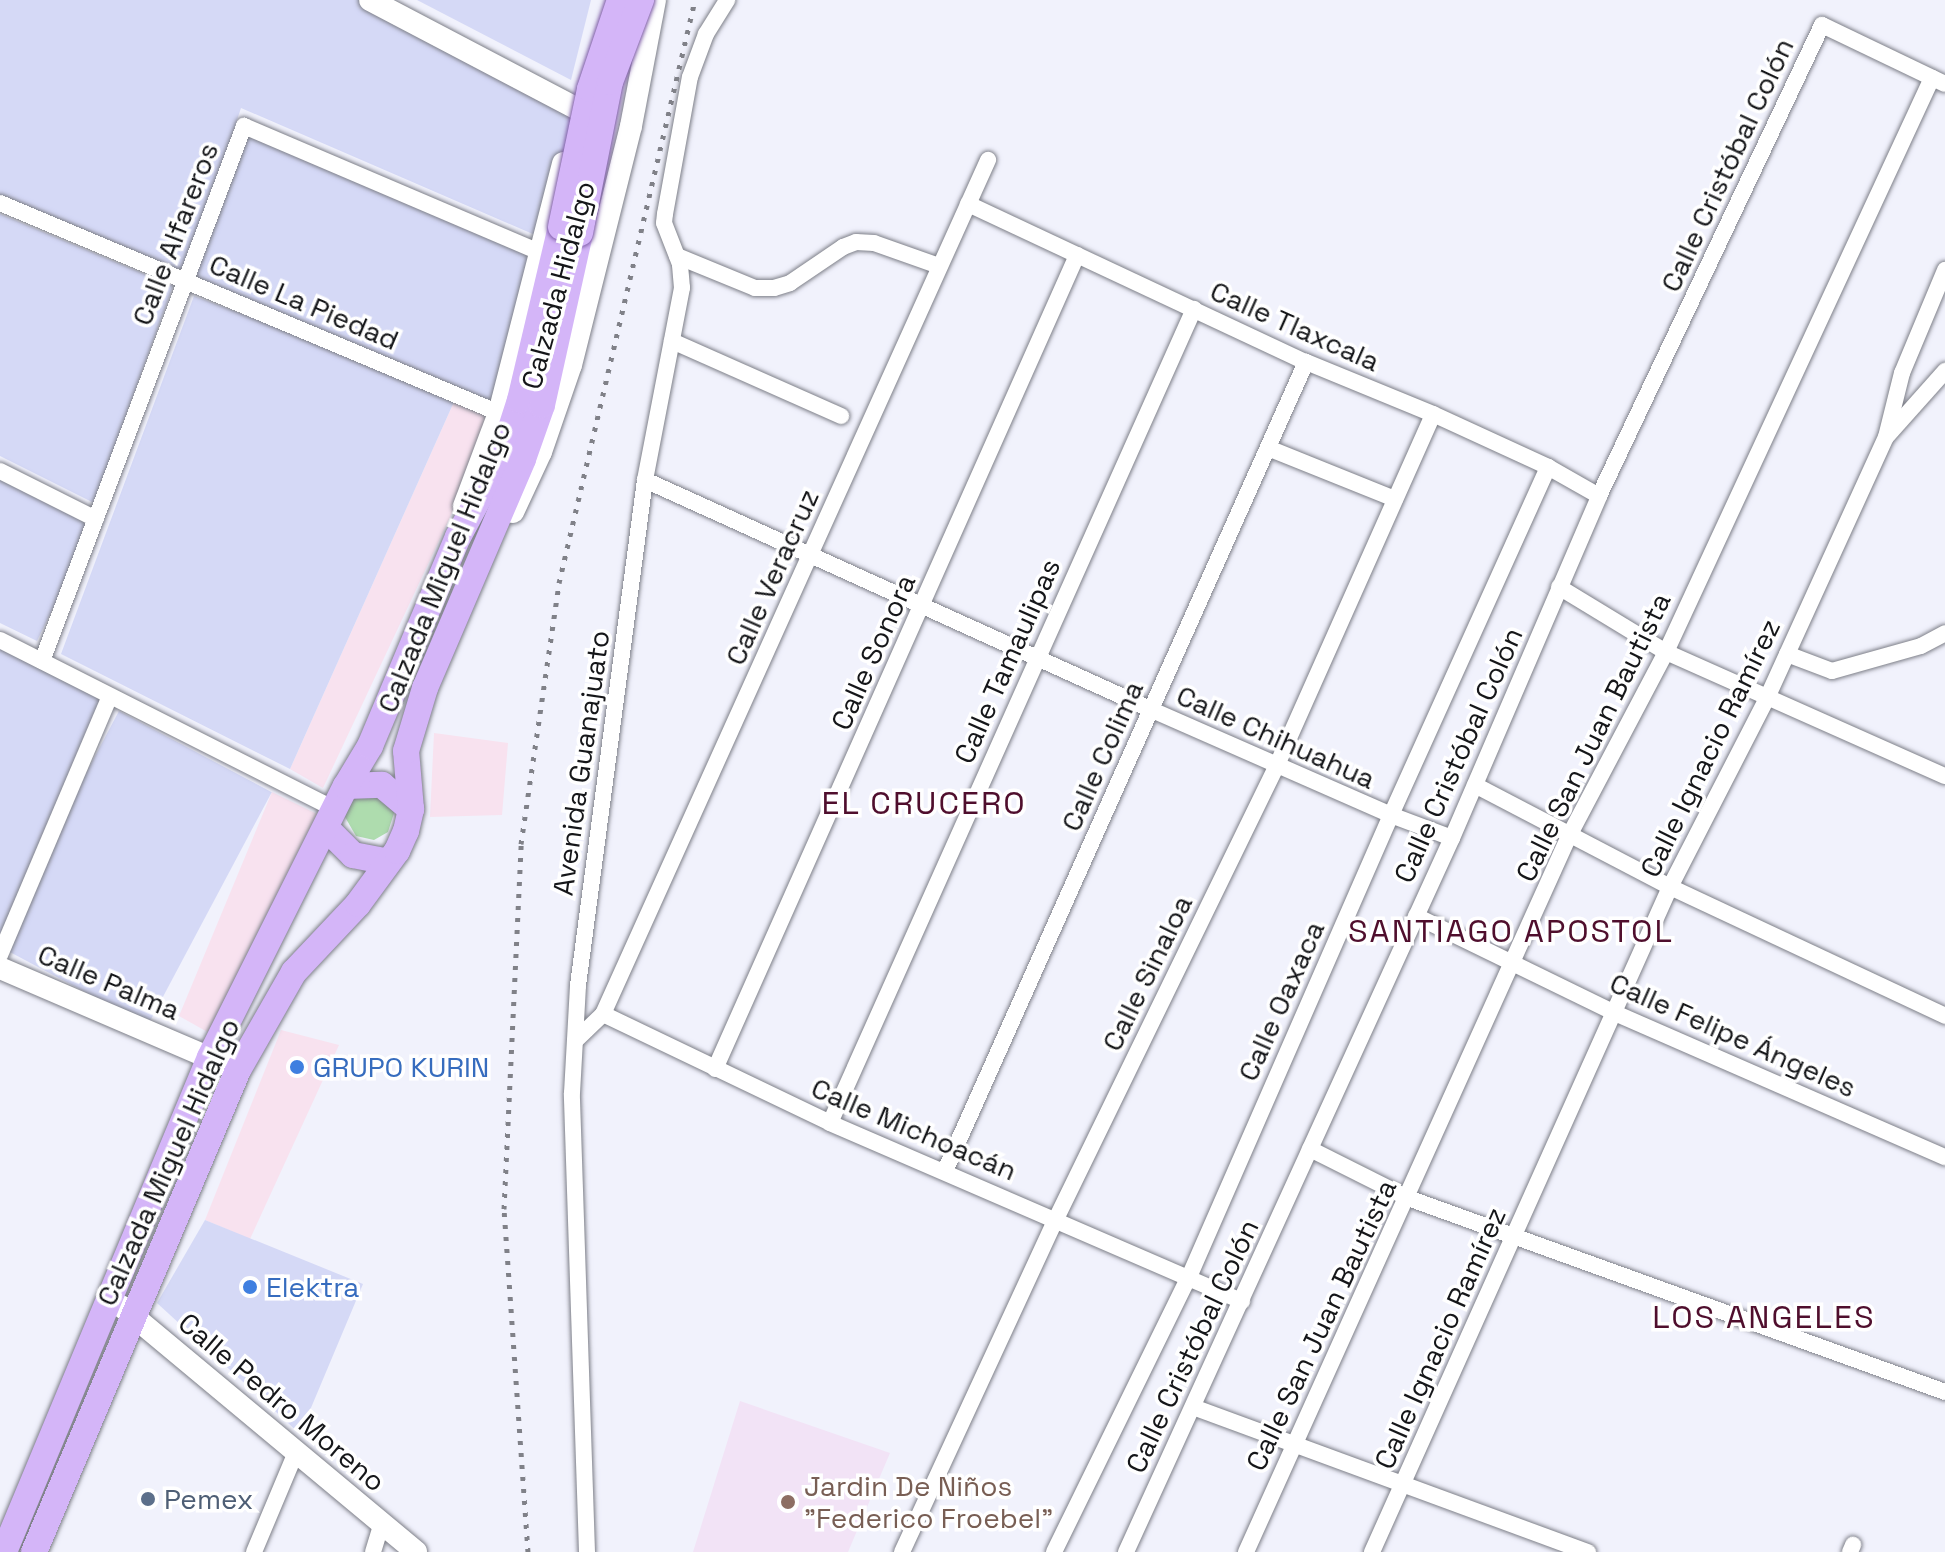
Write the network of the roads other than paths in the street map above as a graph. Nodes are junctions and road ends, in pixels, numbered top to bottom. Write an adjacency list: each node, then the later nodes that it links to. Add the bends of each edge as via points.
1 (370, 0): 8 (street)
2 (641, 0): 13 (main road, bridge, via 610,82)
3 (655, 0): 6 (street, Calzada Hidalgo)
4 (727, 0): 16 (street, Avenida Guanajuato, via 706,34 690,77 664,223)
5 (611, 5): 6 (street, via 620,18); 8 (street, Calzada Miguel Hidalgo); 13 (main road, bridge, via 590,89)
6 (651, 35): 9 (street, Calzada Hidalgo)
7 (1939, 81): 32 (street, Calle Cristóbal Colón, via 1822,25); 42 (street, Calle San Juan Bautista)
8 (578, 109): 9 (street); 14 (street, Calzada Miguel Hidalgo)
9 (631, 126): 39 (street, Calzada Hidalgo, via 571,365 541,452)
10 (988, 160): 12 (street, Calle Veracruz)
11 (0, 203): 19 (street, Calle La Piedad)
12 (968, 204): 15 (street, Calle Tlaxcala); 17 (street, Calle Veracruz)
13 (570, 230): 35 (main road, Calzada Miguel Hidalgo, via 503,453); 39 (main road, Calzada Miguel Hidalgo, via 542,405)
14 (539, 252): 19 (street, Calle Alfareros, via 244,126); 24 (street, Calzada Miguel Hidalgo)
15 (1077, 255): 20 (street, Calle Tlaxcala); 38 (street, Calle Sonora)
16 (677, 256): 17 (street, via 755,288 790,283 856,242 874,243); 21 (street, Avenida Guanajuato, via 682,288)
17 (939, 266): 36 (street, Calle Veracruz)
18 (1945, 270): 27 (street, Calle Ignacio Ramírez, via 1902,373)
19 (184, 280): 24 (street, Calle La Piedad); 34 (street, Calle Alfareros)
20 (1194, 309): 22 (street, Calle Tlaxcala); 44 (street, Calle Tamaulipas)
21 (672, 341): 26 (street); 31 (street, Avenida Guanajuato)
22 (1306, 362): 25 (street, Calle Tlaxcala); 28 (street, Calle Colima)
23 (1945, 371): 27 (street)
24 (499, 413): 35 (street, Calzada Miguel Hidalgo, via 462,511)
25 (1433, 414): 29 (street, Calle Tlaxcala); 33 (street, Calle Sinaloa)
26 (841, 416)
27 (1886, 437): 43 (street, Calle Ignacio Ramírez)
28 (1268, 448): 33 (street); 48 (street, Calle Colima)
29 (1548, 467): 32 (street, Calle Tlaxcala); 54 (street, Calle Oaxaca)
30 (0, 471): 34 (street)
31 (645, 480): 36 (street, Calle Chihuahua); 66 (street, Avenida Guanajuato)
32 (1599, 496): 37 (street, Calle Cristóbal Colón)
33 (1395, 499): 49 (street, Calle Sinaloa)
34 (96, 519): 45 (street, Calle Alfareros)
35 (458, 537): 52 (main road, Calzada Miguel Hidalgo, via 370,746)
36 (812, 554): 38 (street, Calle Chihuahua); 64 (street, Calle Veracruz)
37 (1559, 587): 42 (street); 51 (street, Calle Cristóbal Colón)
38 (922, 607): 44 (street, Calle Chihuahua); 68 (street, Calle Sonora)
39 (457, 615): 53 (main road, Calzada Miguel Hidalgo, via 425,688 406,751)
40 (1945, 633): 43 (street, via 1921,646 1832,671)
41 (0, 640): 45 (street)
42 (1666, 652): 47 (street); 55 (street, Calle San Juan Bautista)
43 (1787, 654): 47 (street, Calle Ignacio Ramírez)
44 (1037, 658): 48 (street, Calle Chihuahua); 70 (street, Calle Tamaulipas)
45 (42, 661): 46 (street)
46 (109, 698): 52 (street); 60 (street)
47 (1767, 698): 50 (street); 58 (street, Calle Ignacio Ramírez)
48 (1152, 710): 49 (street, Calle Chihuahua); 73 (street, Calle Colima)
49 (1277, 765): 54 (street, Calle Chihuahua); 75 (street, Calle Sinaloa)
50 (1945, 776)
51 (1475, 785): 55 (street); 56 (street, Calle Cristóbal Colón)
52 (336, 808): 53 (main road, via 382,785); 57 (main road, via 338,844 353,855); 67 (main road, Calzada Miguel Hidalgo)
53 (411, 809): 57 (main road, Calzada Miguel Hidalgo, via 406,831)
54 (1391, 815): 56 (street, Calle Chihuahua); 77 (street, Calle Oaxaca)
55 (1569, 836): 58 (street); 61 (street, Calle San Juan Bautista)
56 (1452, 838): 59 (street, Calle Cristóbal Colón)
57 (388, 862): 69 (main road, Calzada Miguel Hidalgo, via 358,904 294,972)
58 (1670, 887): 63 (street, Calle Ignacio Ramírez); 65 (street)
59 (1416, 916): 61 (street, Calle Felipe Ángeles); 71 (street, Calle Cristóbal Colón)
60 (0, 955)
61 (1513, 962): 63 (street, Calle Felipe Ángeles); 74 (street, Calle San Juan Bautista)
62 (0, 968): 67 (street, Calle Palma)
63 (1615, 1013): 72 (street, Calle Felipe Ángeles); 76 (street, Calle Ignacio Ramírez)
64 (603, 1014): 66 (street); 68 (street, Calle Michoacán)
65 (1945, 1016)
66 (575, 1041): 92 (street, Avenida Guanajuato, via 572,1093)
67 (210, 1057): 69 (street, Calle Palma); 78 (main road, Calzada Miguel Hidalgo)
68 (715, 1069): 70 (street, Calle Michoacán)
69 (238, 1070): 80 (main road, Calzada Miguel Hidalgo)
70 (830, 1123): 73 (street, Calle Michoacán)
71 (1310, 1149): 74 (street); 79 (street, Calle Cristóbal Colón)
72 (1945, 1157)
73 (945, 1171): 75 (street, Calle Michoacán)
74 (1408, 1198): 76 (street); 83 (street, Calle San Juan Bautista)
75 (1056, 1219): 77 (street, Calle Michoacán); 93 (street, Calle Sinaloa)
76 (1515, 1236): 81 (street); 85 (street, Calle Ignacio Ramírez)
77 (1189, 1277): 79 (street, Calle Michoacán); 94 (street, Calle Oaxaca)
78 (111, 1298): 80 (street, Calle Pedro Moreno); 87 (main road, Calzada Miguel Hidalgo)
79 (1242, 1301): 82 (street, Calle Cristóbal Colón)
80 (135, 1317): 84 (street, Calle Pedro Moreno); 88 (main road, Calzada Miguel Hidalgo)
81 (1945, 1392)
82 (1193, 1407): 83 (street); 95 (street, Calle Cristóbal Colón)
83 (1294, 1445): 85 (street); 96 (street, Calle San Juan Bautista)
84 (296, 1452): 86 (street, Calle Pedro Moreno); 89 (street)
85 (1402, 1486): 97 (street, Calle Ignacio Ramírez); 98 (street)
86 (381, 1526): 90 (street); 91 (street, Calle Pedro Moreno)
87 (4, 1552)
88 (34, 1552)
89 (254, 1552)
90 (373, 1552)
91 (416, 1552)
92 (587, 1552)
93 (902, 1552)
94 (1054, 1552)
95 (1126, 1552)
96 (1246, 1552)
97 (1372, 1552)
98 (1588, 1552)

